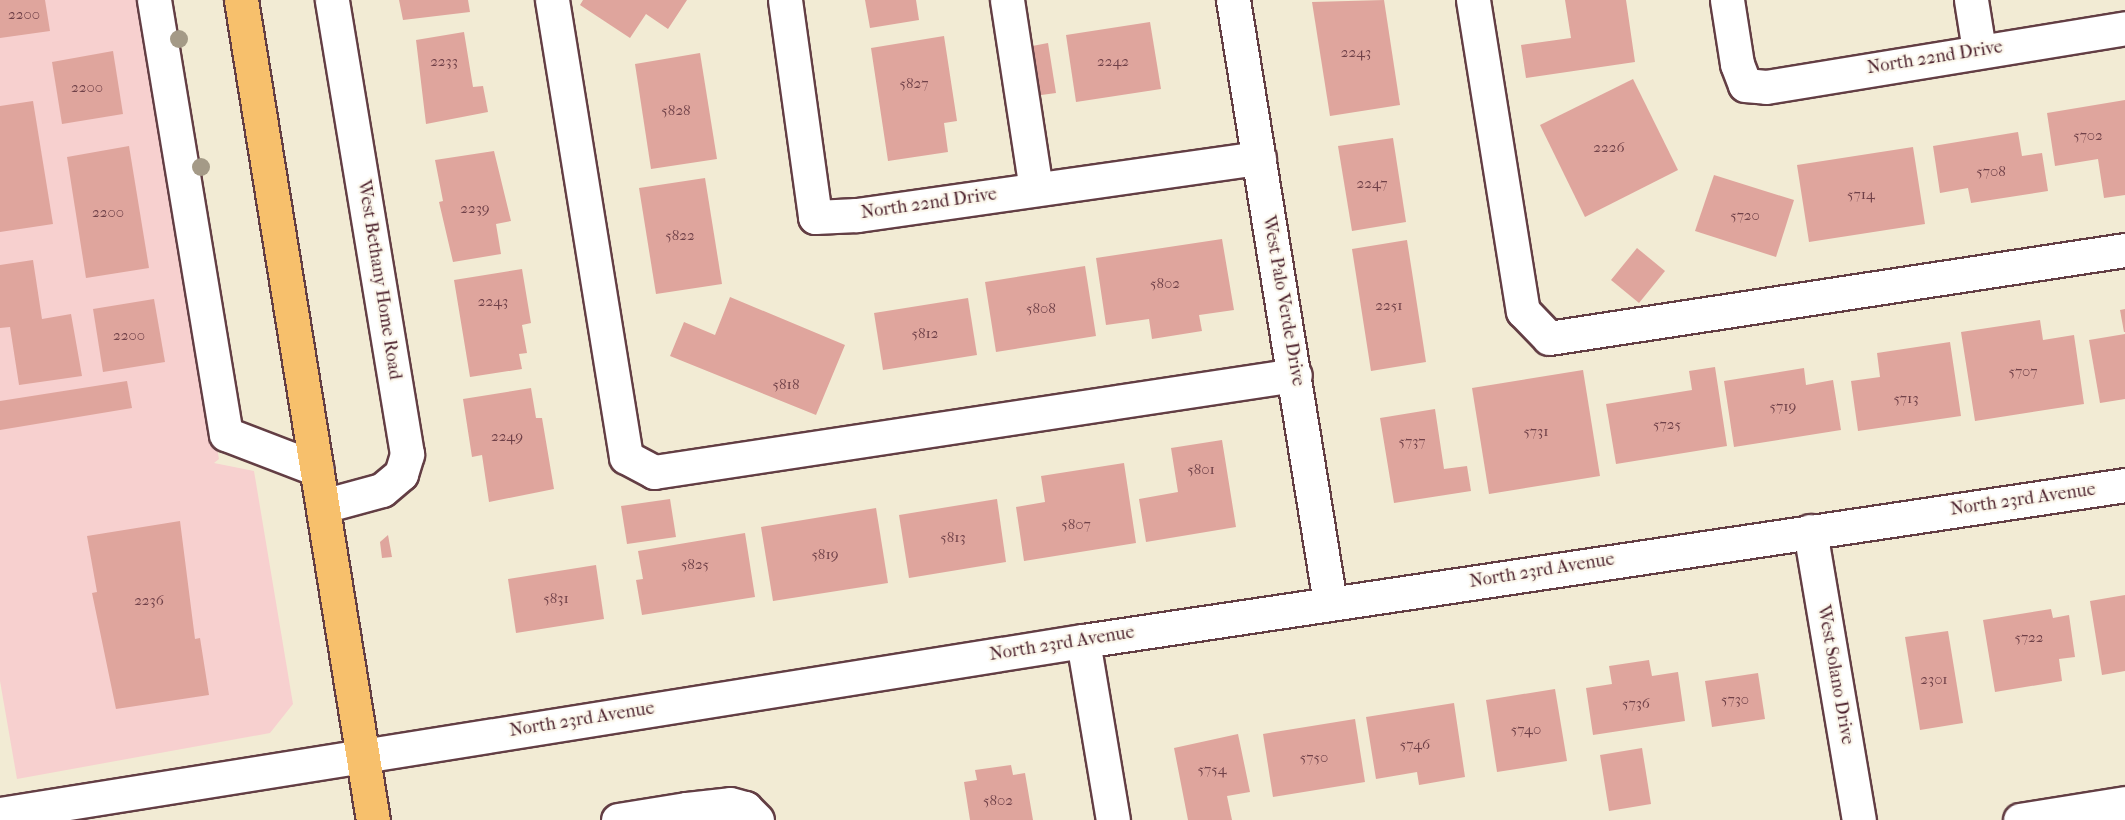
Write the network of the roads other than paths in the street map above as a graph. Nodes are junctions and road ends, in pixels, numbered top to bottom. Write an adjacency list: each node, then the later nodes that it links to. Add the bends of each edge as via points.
1 (154, 0): 17 (street, via 226,434)
2 (241, 0): 17 (main road)
3 (332, 0): 19 (street, West Bethany Home Road, via 407,454 401,474 382,490)
4 (552, 0): 16 (street, via 626,457 654,472)
5 (785, 0): 14 (street, North 22nd Drive, via 815,217 857,215)
6 (1007, 0): 14 (street)
7 (1233, 0): 13 (street, West Palo Verde Drive)
8 (1473, 0): 15 (street, via 1523,312 1549,338)
9 (1727, 0): 12 (street, North 22nd Drive, via 1737,64 1745,85 1766,87)
10 (1971, 0): 12 (street)
11 (2125, 28): 12 (street, North 22nd Drive)
12 (1979, 50)
13 (1259, 158): 14 (street, North 22nd Drive); 16 (street, West Palo Verde Drive)
14 (1036, 189)
15 (2125, 250)
16 (1295, 375): 21 (street, West Palo Verde Drive)
17 (317, 469): 19 (main road)
18 (2125, 485): 20 (street, North 23rd Avenue)
19 (323, 506): 23 (main road)
20 (1810, 531): 21 (street, North 23rd Avenue); 31 (street, West Solano Drive)
21 (1330, 603): 22 (street, North 23rd Avenue)
22 (1083, 641): 23 (street, North 23rd Avenue); 30 (street)
23 (364, 755): 25 (street, North 23rd Avenue); 27 (main road)
24 (2125, 803): 32 (street)
25 (0, 814)
26 (700, 814): 28 (street); 29 (street, via 730,804 745,808)
27 (373, 820)
28 (618, 820)
29 (757, 820)
30 (1113, 820)
31 (1859, 820)
32 (2020, 820)

